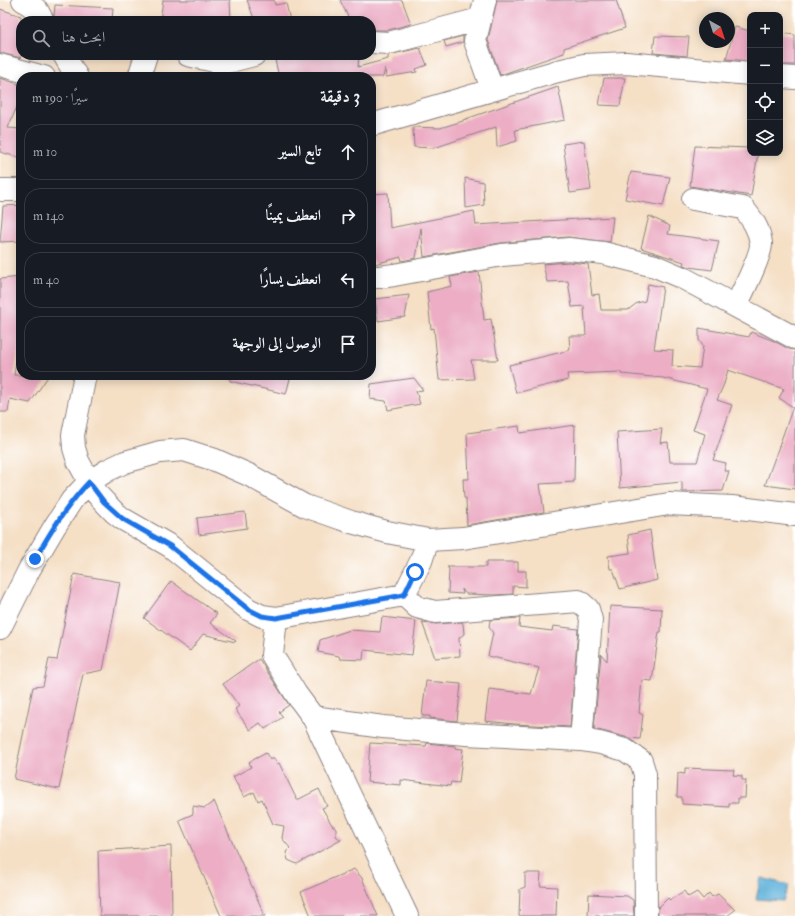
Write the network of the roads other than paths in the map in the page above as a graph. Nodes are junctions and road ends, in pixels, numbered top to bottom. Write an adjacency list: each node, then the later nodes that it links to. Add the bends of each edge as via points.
1 (23, 0): 3 (street, via 37,10)
2 (482, 9): 4 (street, via 389,43); 16 (street, via 475,42)
3 (40, 16)
4 (376, 42)
5 (67, 60): 11 (street)
6 (144, 60): 12 (street)
7 (210, 60): 8 (street, via 223,63)
8 (235, 60)
9 (0, 65): 10 (street)
10 (26, 72)
11 (74, 72)
12 (141, 72)
13 (747, 74): 16 (street, via 602,63 558,71)
14 (783, 77): 15 (street)
15 (795, 78)
16 (492, 89): 17 (street)
17 (376, 124)
18 (0, 190): 19 (street)
19 (16, 190)
20 (693, 198): 22 (street, via 743,208 755,223 761,245 753,271)
21 (376, 277): 22 (street, via 502,255 569,249 603,253 656,266)
22 (736, 306): 23 (street)
23 (795, 338)
24 (84, 380): 25 (street, via 73,435 78,461)
25 (89, 482): 27 (street, via 125,462 160,452 184,450 249,475 305,506 387,532); 29 (street, via 104,502 123,519 170,546 248,609 262,616); 30 (street, via 72,500 55,526 29,570)
26 (795, 515): 27 (street, via 732,507 669,504 463,538)
27 (428, 540): 28 (street)
28 (404, 595): 29 (street); 32 (street, via 417,607 435,612 579,601 588,609 591,620)
29 (276, 618): 31 (street, via 272,655)
30 (0, 628)
31 (313, 717): 32 (street, via 391,728); 33 (street)
32 (581, 740): 34 (street, via 625,750 641,761 645,774)
33 (407, 916)
34 (646, 916)

